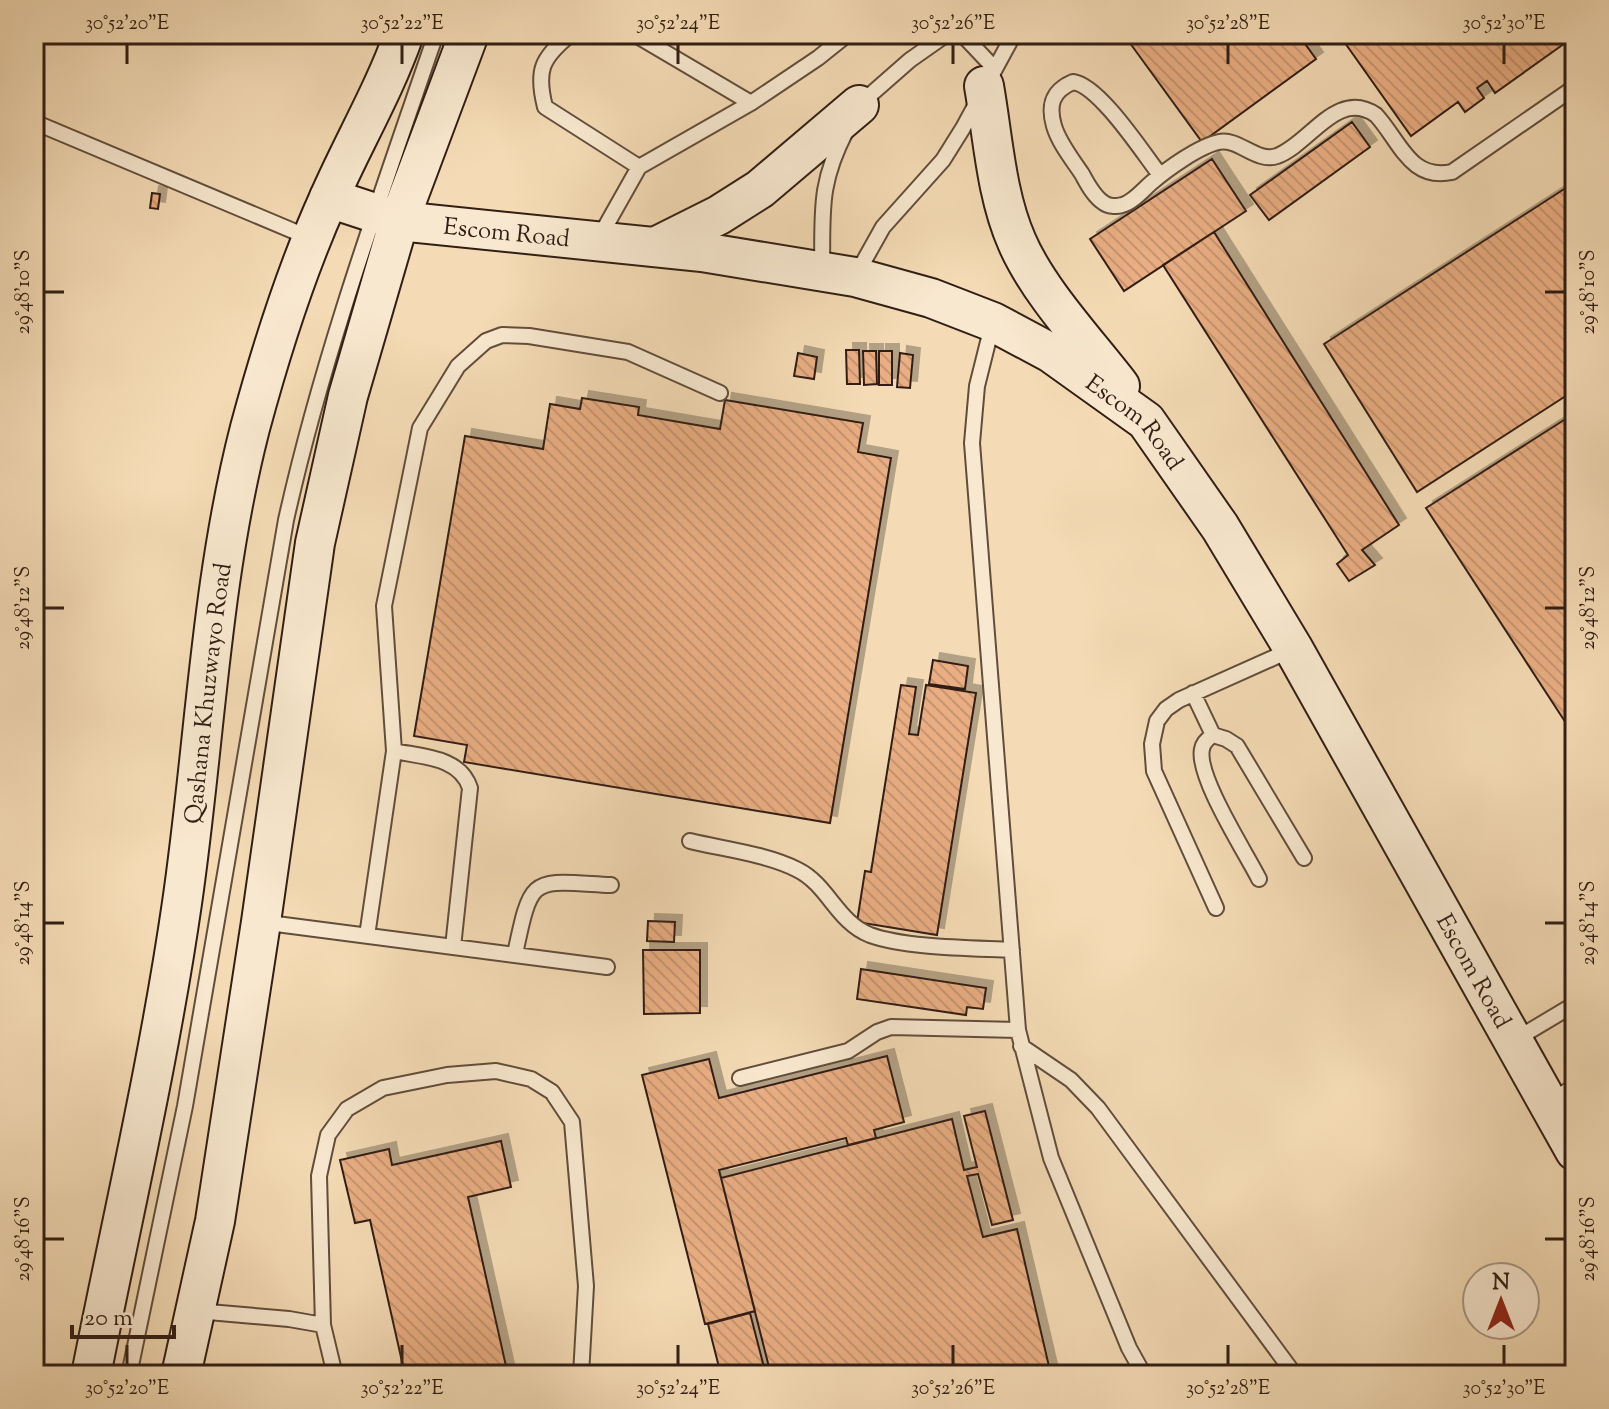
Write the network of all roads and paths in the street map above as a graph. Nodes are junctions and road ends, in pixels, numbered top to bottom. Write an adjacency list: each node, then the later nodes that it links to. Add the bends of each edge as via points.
1 (404, 34): 17 (main road, Qashana Khuzwayo Road)
2 (436, 34): 18 (lane)
3 (469, 34): 18 (main road)
4 (571, 34): 15 (lane, via 541,68 545,107)
5 (634, 34): 12 (lane)
6 (848, 34): 12 (lane)
7 (947, 34): 13 (lane)
8 (962, 34): 10 (lane)
9 (1014, 34): 10 (lane)
10 (989, 77): 22 (lane, via 943,160); 25 (main road, via 1006,211 1017,243)
11 (1575, 87): 16 (lane, via 1452,172 1422,172 1376,115 1353,107 1339,111 1275,157 1221,142)
12 (751, 103): 15 (lane)
13 (859, 105): 21 (main road, via 760,189); 22 (lane, via 823,188)
14 (34, 122): 19 (lane)
15 (639, 167): 20 (lane)
16 (1160, 175): 16 (lane, via 1083,84 1073,82 1056,94 1050,111 1056,132 1102,202 1123,205)
17 (329, 198): 18 (main road, Escom Road); 19 (main road, Qashana Khuzwayo Road)
18 (387, 216): 20 (main road, Escom Road); 35 (main road, via 315,543); 51 (lane, via 331,344 304,438 185,1106)
19 (312, 239): 50 (main road, Qashana Khuzwayo Road, via 279,323 234,494 182,905)
20 (597, 242): 21 (main road, Escom Road)
21 (655, 247): 22 (main road, Escom Road)
22 (838, 274): 23 (main road, Escom Road, via 931,298)
23 (993, 322): 25 (main road, Escom Road, via 1063,361); 38 (lane, via 977,386 972,443)
24 (720, 393): 29 (lane, via 628,352 529,336 502,335 486,341 458,366 420,428 384,606)
25 (1146, 421): 26 (main road, Escom Road, via 1220,527)
26 (1293, 648): 27 (lane); 43 (main road, Escom Road)
27 (1193, 693): 28 (lane); 34 (lane, via 1157,721 1154,771)
28 (1213, 735): 31 (lane, via 1237,746); 32 (lane, via 1201,751 1205,775)
29 (394, 751): 36 (lane); 37 (lane, via 450,763 460,769 470,788)
30 (690, 841): 38 (lane, via 799,870 850,925 873,936)
31 (1304, 858)
32 (1259, 879)
33 (611, 885): 39 (lane, via 550,882 533,891)
34 (1216, 908)
35 (261, 922): 36 (lane); 48 (main road)
36 (367, 936): 37 (lane)
37 (453, 947): 39 (lane)
38 (1012, 950): 42 (lane)
39 (515, 954): 40 (lane)
40 (607, 967)
41 (1575, 1004): 43 (lane)
42 (1018, 1030): 44 (lane); 45 (lane, via 891,1027 848,1051)
43 (1513, 1041): 46 (main road, Escom Road)
44 (1021, 1046): 55 (lane, via 1051,1158); 56 (lane, via 1071,1080 1098,1108)
45 (740, 1078)
46 (1561, 1095): 47 (main road, Escom Road)
47 (1575, 1151)
48 (197, 1311): 49 (lane); 52 (main road)
49 (323, 1325): 53 (lane); 54 (lane, via 319,1176 337,1120 383,1088 496,1071 531,1079 552,1092 572,1122 586,1286)
50 (91, 1375)
51 (129, 1375)
52 (181, 1375)
53 (335, 1375)
54 (581, 1375)
55 (1144, 1375)
56 (1295, 1375)

